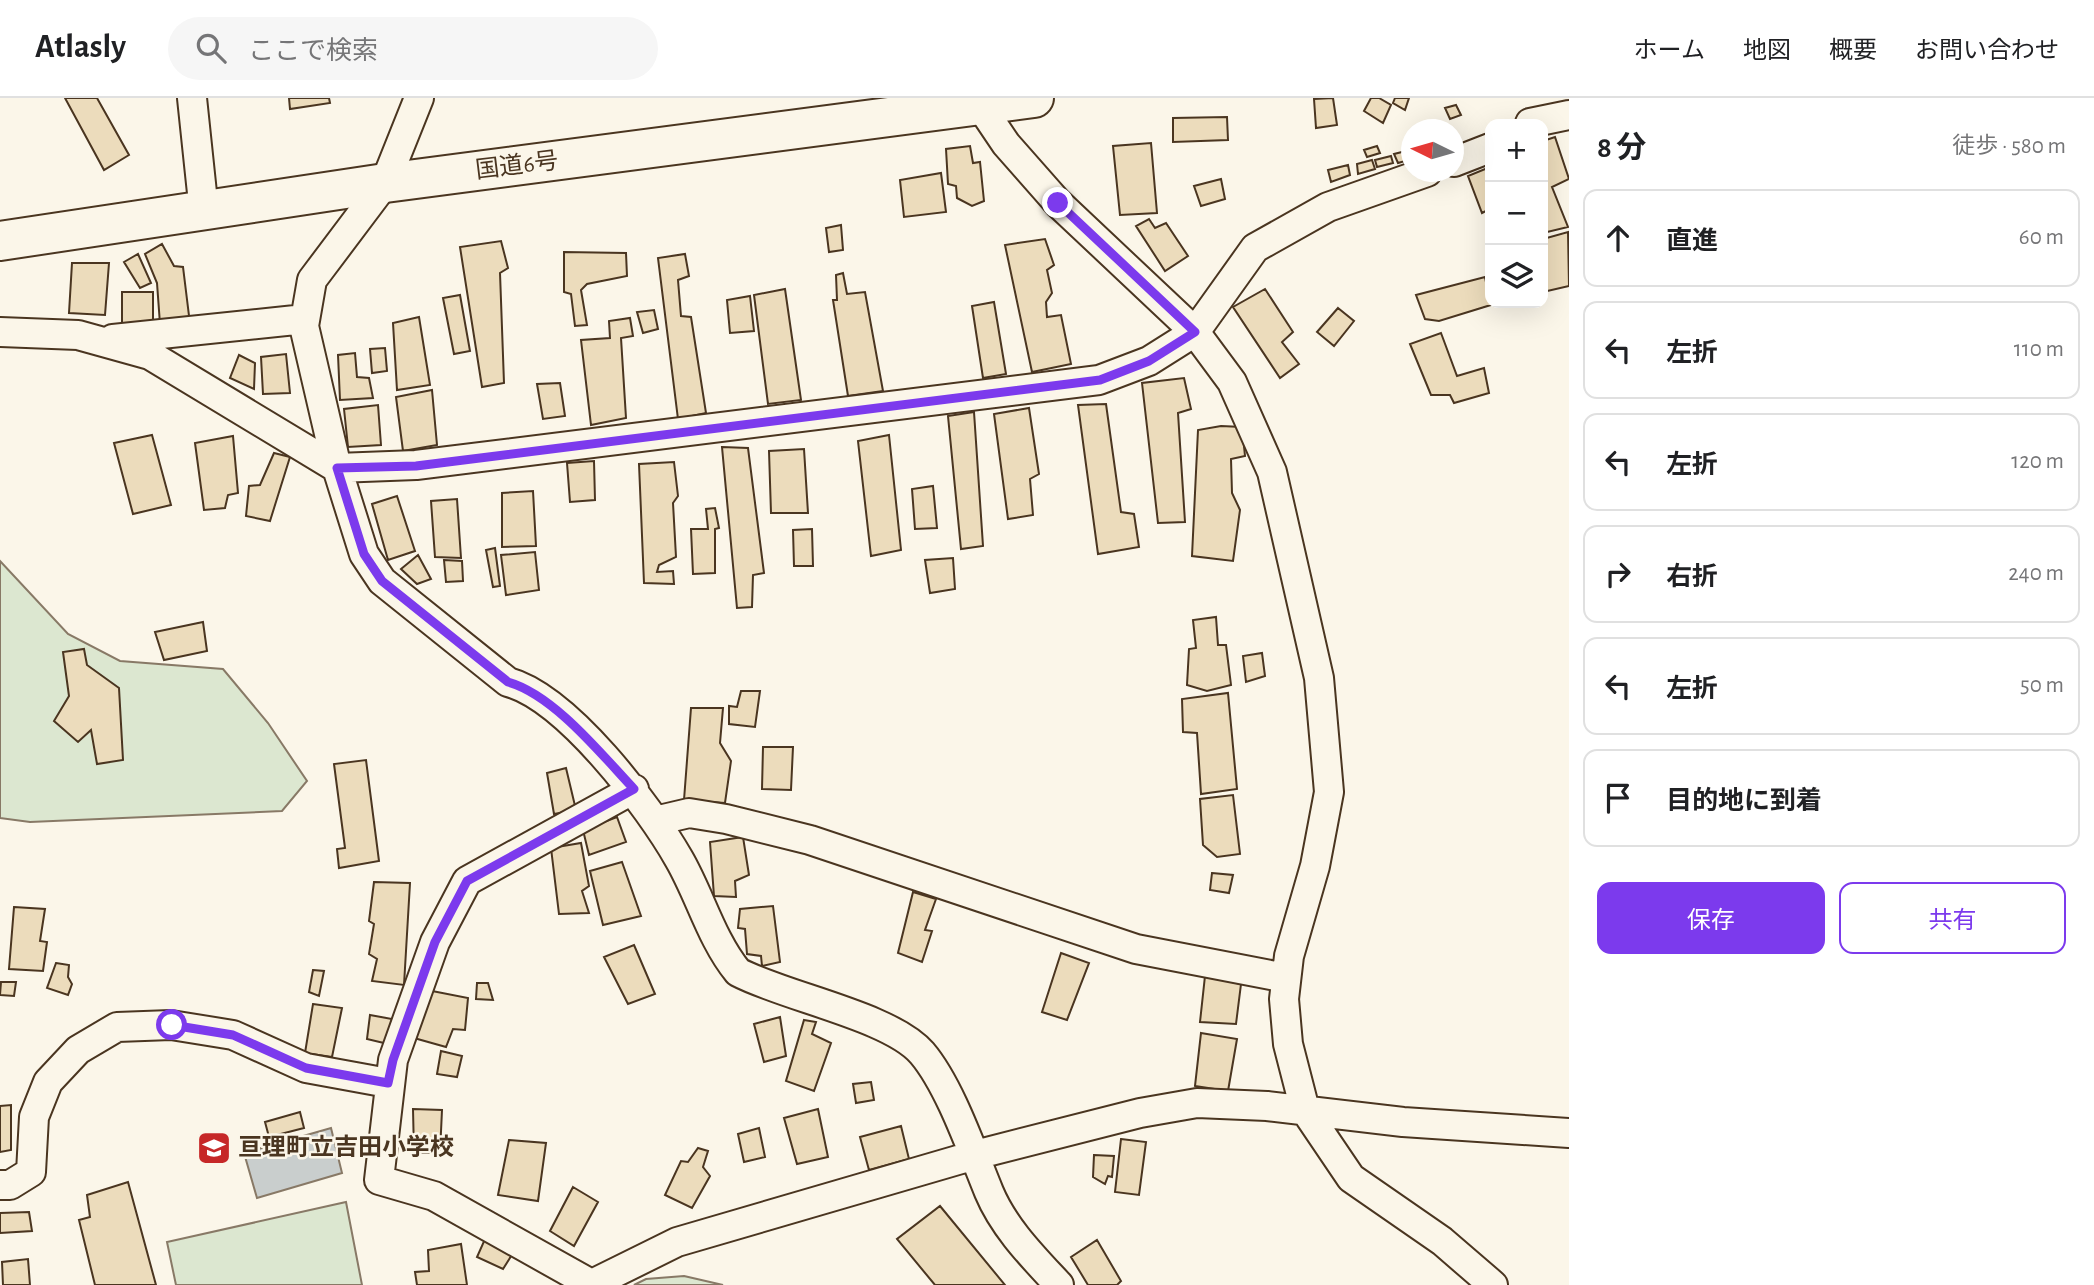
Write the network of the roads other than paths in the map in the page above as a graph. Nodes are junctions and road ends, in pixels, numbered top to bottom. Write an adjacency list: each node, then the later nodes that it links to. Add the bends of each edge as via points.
1 (192, 98): 13 (street)
2 (419, 98): 12 (street)
3 (1034, 98): 5 (highway, 国道6号)
4 (1529, 98): 7 (street)
5 (977, 102): 12 (highway, 国道6号); 17 (street, via 1006,144 1058,203)
6 (1569, 115): 8 (street)
7 (1529, 119)
8 (1548, 120)
9 (1485, 150): 10 (street)
10 (1464, 158)
11 (1401, 181): 17 (street, via 1328,207 1255,248)
12 (384, 183): 13 (highway, 国道6号); 15 (street, via 312,280)
13 (204, 212): 14 (highway, 国道6号)
14 (0, 241)
15 (305, 319): 18 (street); 19 (street)
16 (0, 332): 18 (street, via 40,331)
17 (1195, 332): 19 (street, via 1149,361 1100,380 416,466); 22 (street, via 1232,382 1272,472 1319,678 1329,792)
18 (99, 340): 19 (street, via 150,355)
19 (337, 468): 20 (street, via 364,554 382,581 508,682 526,687 580,732)
20 (634, 789): 21 (street); 23 (street, via 467,881 435,942)
21 (655, 821): 22 (street, via 689,813 738,822 810,840 1136,949); 26 (street, via 680,859 738,972 897,1034 922,1052)
22 (1286, 978): 24 (street, via 1288,1044)
23 (388, 1083): 27 (street, via 306,1068 233,1035 172,1025 117,1027 78,1049 48,1082 34,1117 31,1172 10,1185); 28 (street, via 379,1180 434,1196)
24 (1306, 1110): 25 (street, via 1403,1122); 26 (street, via 1197,1103); 30 (street, via 1351,1178 1442,1241)
25 (1569, 1133)
26 (975, 1155): 28 (street, via 677,1242); 29 (street, via 990,1194 1017,1238)
27 (0, 1185)
28 (591, 1285)
29 (1059, 1285)
30 (1493, 1285)

